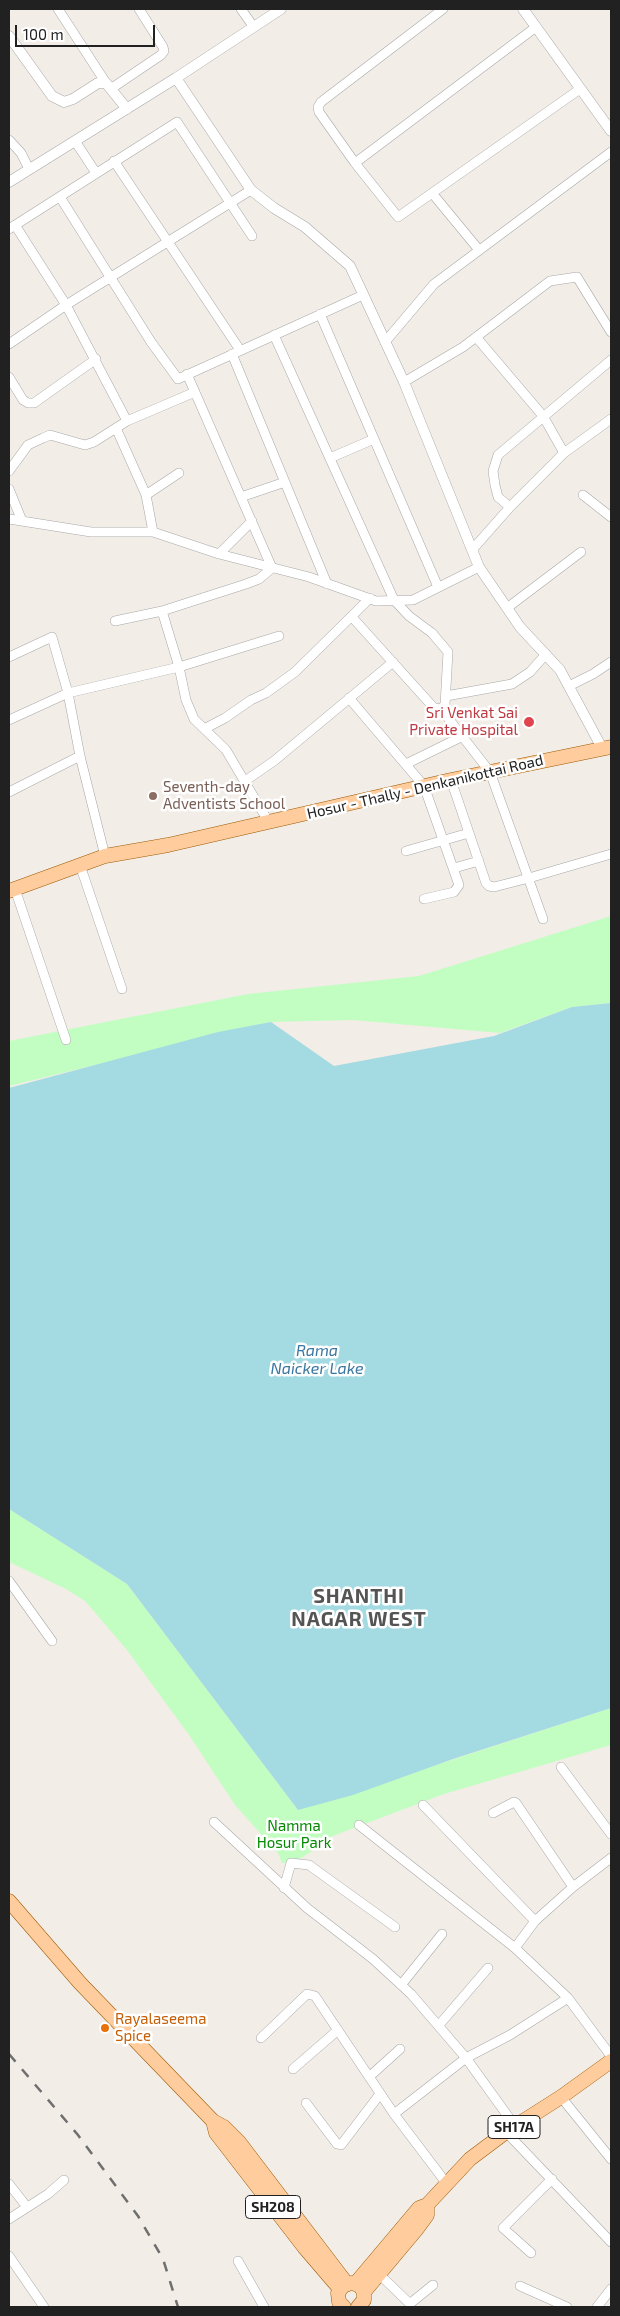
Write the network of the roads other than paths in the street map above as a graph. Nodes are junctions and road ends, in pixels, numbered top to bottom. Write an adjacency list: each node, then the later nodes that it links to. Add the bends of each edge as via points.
1 (58, 9): 11 (street)
2 (139, 9): 11 (street, via 164,51)
3 (241, 9): 7 (street)
4 (281, 9): 7 (street)
5 (443, 9): 19 (street, via 321,102 319,112)
6 (523, 9): 8 (street)
7 (253, 26): 10 (street)
8 (536, 27): 12 (street); 19 (street)
9 (9, 36): 11 (street, via 52,96 64,102 98,83)
10 (176, 78): 13 (street); 23 (street)
11 (109, 86): 13 (street)
12 (580, 88): 14 (street); 24 (street)
13 (126, 109): 16 (street)
14 (611, 131)
15 (9, 139): 20 (street)
16 (75, 141): 20 (street); 21 (street)
17 (611, 152): 30 (street)
18 (114, 161): 21 (street); 26 (street, via 177,122); 29 (street)
19 (355, 163): 24 (street, via 398,217)
20 (29, 169): 22 (street)
21 (96, 173): 25 (street)
22 (9, 182)
23 (251, 190): 26 (street); 32 (street, via 306,227 350,266)
24 (432, 193): 30 (street)
25 (60, 197): 27 (street); 31 (street)
26 (229, 203): 28 (street); 29 (street)
27 (12, 227): 33 (street)
28 (252, 236)
29 (168, 242): 31 (street); 40 (street)
30 (479, 250): 38 (street, via 434,284)
31 (110, 278): 33 (street); 43 (street, via 172,373 178,379)
32 (363, 295): 34 (street); 38 (street)
33 (66, 306): 39 (street); 41 (street)
34 (320, 314): 36 (street); 51 (street)
35 (611, 332): 37 (street, via 577,277 550,281)
36 (274, 335): 40 (street); 53 (street)
37 (476, 337): 45 (street); 47 (street)
38 (385, 342): 45 (street)
39 (9, 344)
40 (236, 352): 43 (street); 56 (street)
41 (96, 359): 44 (street, via 34,403 23,400); 49 (street)
42 (611, 360): 47 (street)
43 (187, 374): 46 (street)
44 (9, 377)
45 (404, 382): 67 (street)
46 (195, 392): 49 (street); 60 (street)
47 (543, 416): 52 (street); 61 (street, via 498,455 493,471 495,485 498,497)
48 (611, 419): 52 (street)
49 (128, 421): 50 (street)
50 (116, 428): 54 (street, via 85,445 50,434 28,446); 58 (street)
51 (374, 439): 53 (street); 73 (street)
52 (564, 453): 61 (street)
53 (330, 458): 75 (street)
54 (9, 471)
55 (179, 473): 58 (street)
56 (285, 482): 60 (street); 72 (street)
57 (9, 489): 64 (street)
58 (146, 495): 66 (street)
59 (583, 495): 62 (street)
60 (242, 497): 65 (street)
61 (510, 507): 67 (street)
62 (611, 517)
63 (9, 518): 64 (street)
64 (22, 521): 66 (street, via 91,532)
65 (252, 521): 69 (street); 71 (street)
66 (153, 532): 69 (street)
67 (472, 550): 70 (street)
68 (581, 552): 76 (street)
69 (219, 554): 71 (street)
70 (479, 567): 73 (street); 76 (street)
71 (272, 568): 72 (street); 77 (street, via 259,579)
72 (327, 584): 74 (street)
73 (438, 587): 75 (street, via 412,600)
74 (370, 598): 75 (street); 78 (street)
75 (394, 600): 89 (street, via 432,633 448,652)
76 (507, 608): 81 (street)
77 (162, 612): 79 (street); 85 (street)
78 (352, 617): 83 (street); 91 (street, via 295,672)
79 (115, 621)
80 (279, 636): 85 (street)
81 (546, 654): 86 (street); 89 (street, via 530,672 512,684)
82 (9, 657): 87 (street, via 52,637)
83 (393, 662): 88 (street); 89 (street, via 434,708 440,709)
84 (611, 662): 86 (street)
85 (180, 667): 87 (street); 91 (street, via 191,713)
86 (569, 686): 93 (street)
87 (68, 694): 90 (street); 94 (street)
88 (349, 698): 95 (street); 98 (street)
89 (445, 700): 92 (street, via 448,718)
90 (9, 720)
91 (204, 729): 98 (street, via 226,750)
92 (461, 737): 95 (street); 96 (street)
93 (606, 747): 96 (main road, Hosur - Thally - Denkanikottai Road)
94 (80, 756): 100 (street); 106 (street)
95 (406, 764): 99 (street)
96 (490, 772): 97 (main road, Hosur - Thally - Denkanikottai Road); 110 (street)
97 (451, 780): 99 (main road, Hosur - Thally - Denkanikottai Road); 102 (street)
98 (245, 781): 101 (street)
99 (424, 786): 101 (main road, Hosur - Thally - Denkanikottai Road); 103 (street)
100 (9, 792)
101 (268, 821): 106 (main road, Hosur - Thally - Denkanikottai Road)
102 (469, 833): 103 (street); 107 (street)
103 (444, 842): 104 (street); 109 (street)
104 (406, 851)
105 (611, 854): 110 (street)
106 (105, 856): 108 (main road, Hosur - Thally - Denkanikottai Road)
107 (478, 861): 109 (street); 110 (street, via 489,886)
108 (80, 866): 111 (main road, Hosur - Thally - Denkanikottai Road); 114 (street)
109 (454, 868): 112 (street, via 458,889)
110 (529, 878): 113 (street)
111 (12, 890): 115 (street)
112 (424, 899)
113 (543, 919)
114 (122, 989)
115 (66, 1040)
116 (9, 1581): 117 (street)
117 (52, 1641)
118 (561, 1767): 123 (street)
119 (423, 1806): 128 (street)
120 (493, 1813): 125 (street, via 516,1803)
121 (214, 1822): 126 (street)
122 (359, 1825): 131 (street)
123 (611, 1834)
124 (611, 1858): 125 (street)
125 (574, 1887): 128 (street)
126 (284, 1888): 129 (street, via 291,1863 309,1865); 133 (street)
127 (9, 1901): 165 (main road, SH208, via 80,1983 213,2121 224,2126 239,2142)
128 (535, 1921): 131 (street)
129 (395, 1927)
130 (442, 1934): 133 (street)
131 (515, 1948): 134 (street)
132 (488, 1968): 135 (street)
133 (401, 1985): 135 (street)
134 (568, 1998): 139 (street); 140 (street)
135 (439, 2025): 140 (street)
136 (338, 2030): 137 (street, via 311,1993); 142 (street); 143 (street)
137 (261, 2038)
138 (400, 2049): 143 (street)
139 (611, 2056)
140 (466, 2058): 147 (street); 148 (street)
141 (611, 2061): 145 (main road, SH17A)
142 (293, 2069)
143 (369, 2077): 144 (street)
144 (380, 2094): 146 (street, via 340,2145); 147 (street)
145 (562, 2097): 148 (main road, SH17A); 149 (street)
146 (306, 2103)
147 (394, 2114): 153 (street)
148 (510, 2129): 150 (street); 153 (main road, SH17A, via 470,2159)
149 (611, 2159)
150 (552, 2178): 157 (street); 158 (street, via 500,2232)
151 (64, 2180): 155 (street)
152 (9, 2184): 155 (street)
153 (447, 2184): 154 (main road, SH17A)
154 (427, 2205): 161 (main road, SH17A, via 427,2215); 165 (main road, SH17A, via 418,2208)
155 (27, 2207): 156 (street)
156 (9, 2219)
157 (611, 2242)
158 (531, 2253)
159 (9, 2256): 166 (street)
160 (238, 2262): 167 (street)
161 (380, 2274): 162 (street, via 409,2303); 165 (main road, SH17A)
162 (433, 2285)
163 (520, 2286): 168 (street)
164 (611, 2289): 169 (street)
165 (352, 2298)
166 (44, 2307)
167 (264, 2307)
168 (566, 2307)
169 (597, 2307)

